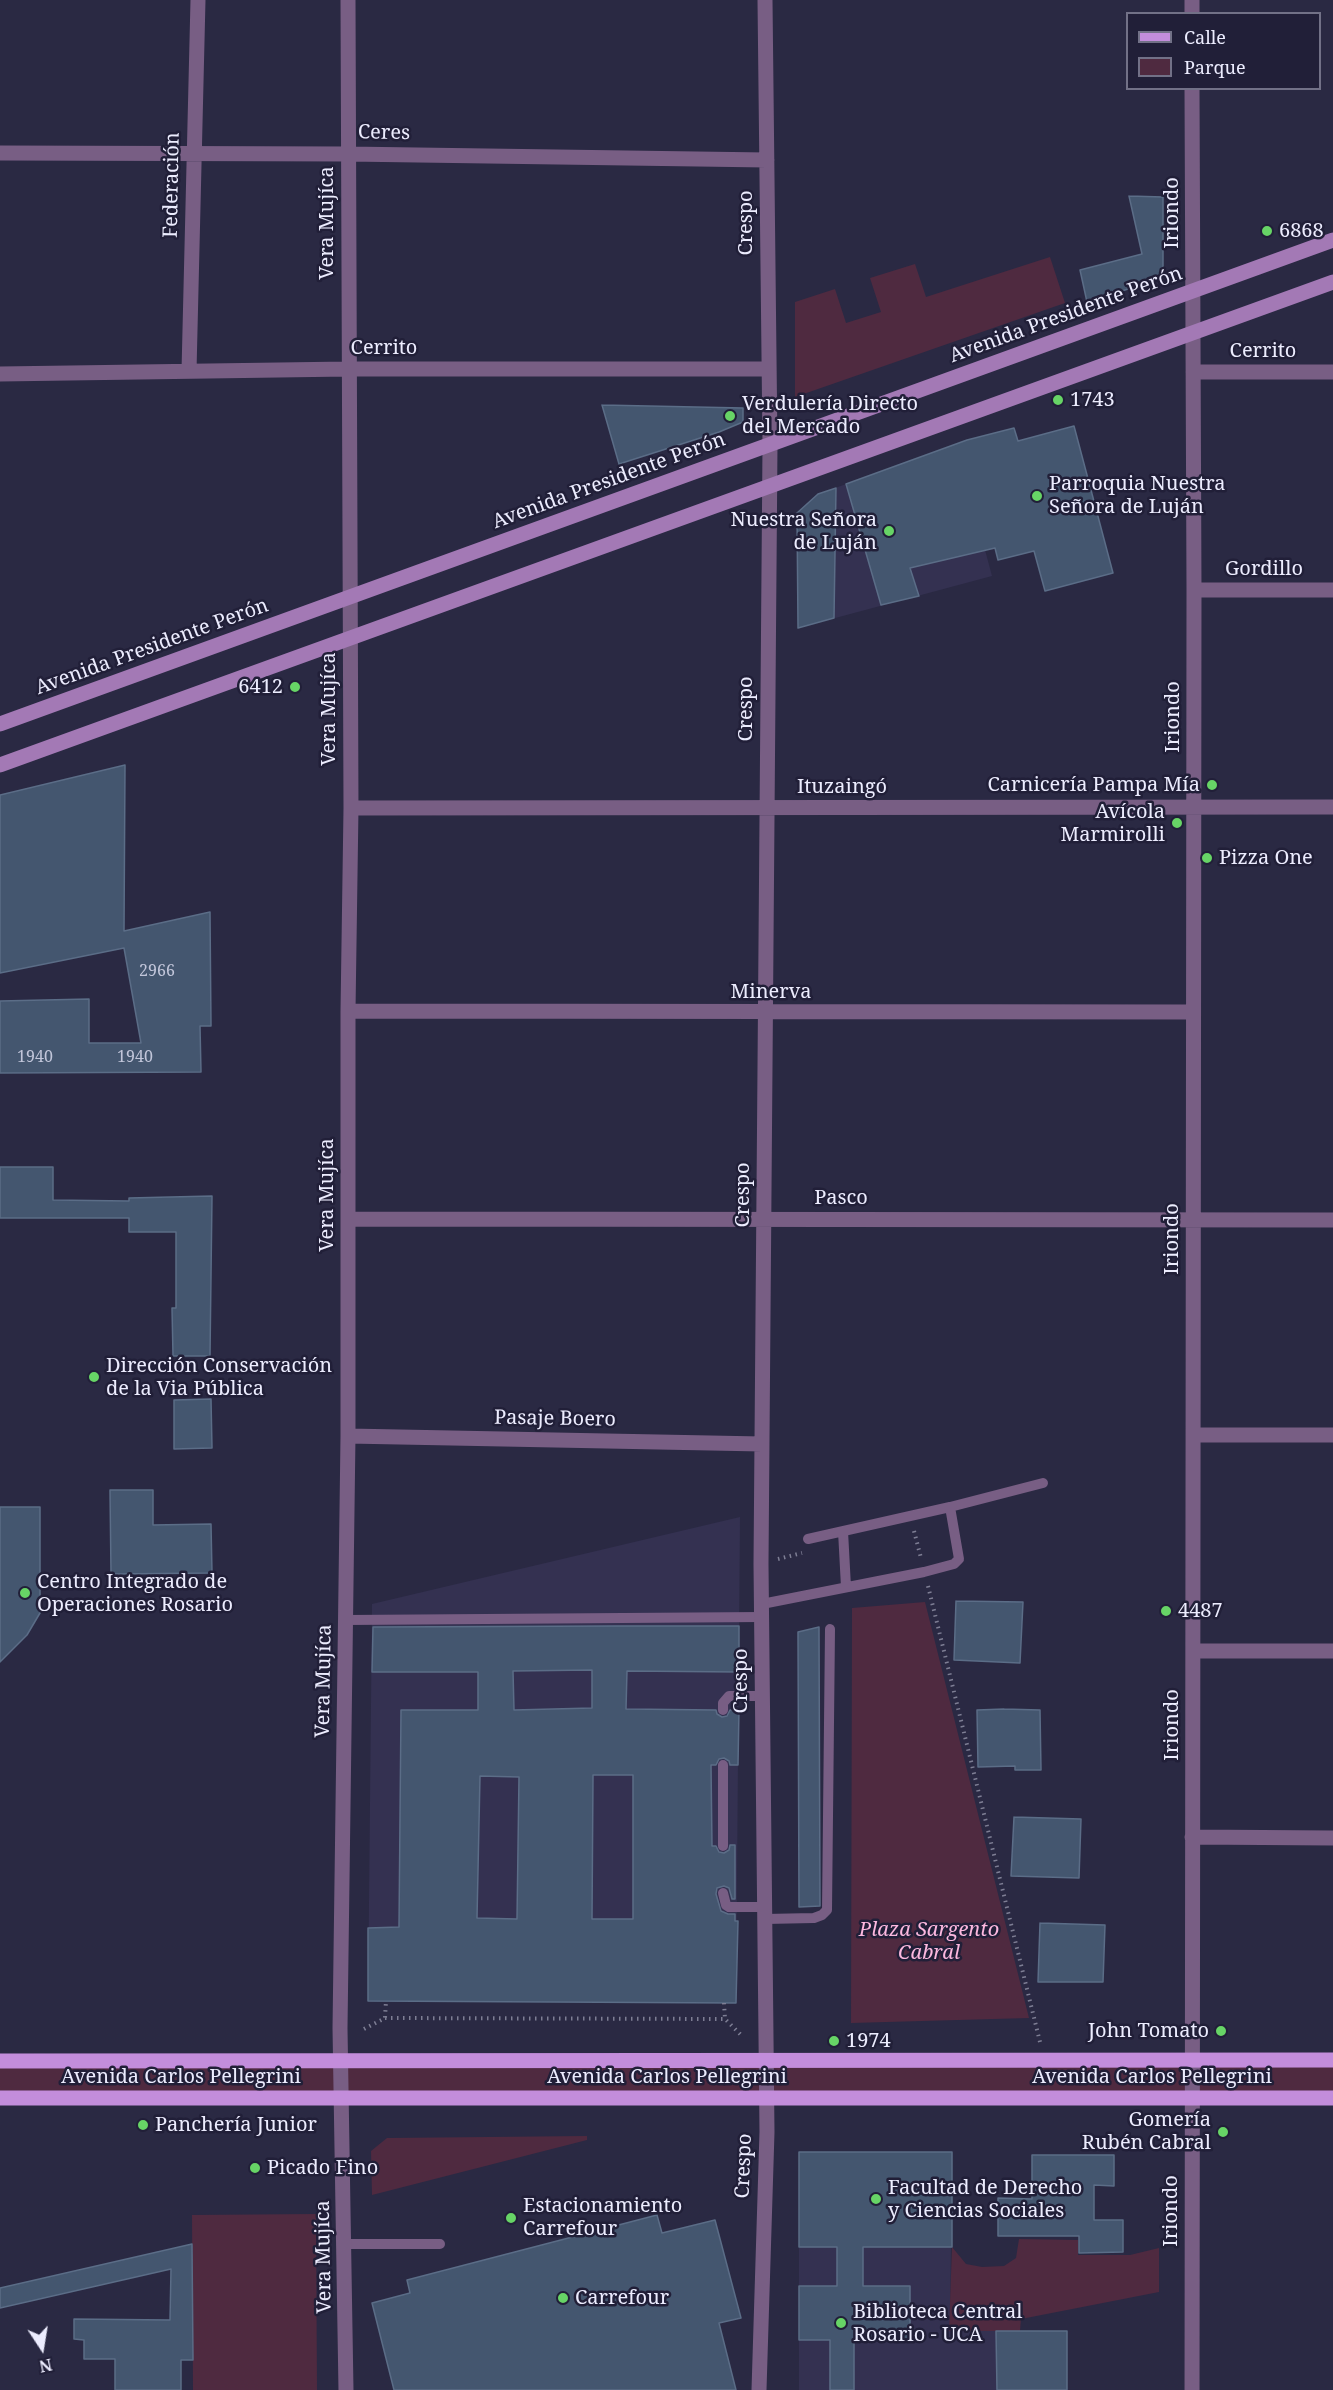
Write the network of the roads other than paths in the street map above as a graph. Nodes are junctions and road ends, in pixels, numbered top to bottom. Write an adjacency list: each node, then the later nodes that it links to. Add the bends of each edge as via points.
1 (198, 0): 6 (street, Federación)
2 (348, 0): 7 (street, Vera Mujíca)
3 (765, 0): 8 (street, Crespo)
4 (1192, 90): 11 (street, Iriondo)
5 (0, 153): 6 (street, Ceres)
6 (194, 154): 7 (street, Ceres); 15 (street, Federación)
7 (348, 154): 8 (street, Ceres); 13 (street, Vera Mujíca)
8 (767, 160): 14 (street, Crespo)
9 (1333, 240): 11 (main road, Avenida Presidente Perón)
10 (1333, 282): 12 (main road)
11 (1193, 292): 12 (street, Iriondo); 19 (main road, Avenida Presidente Perón)
12 (1193, 333): 16 (street, Iriondo); 20 (main road)
13 (348, 369): 14 (street, Cerrito); 15 (street, Cerrito); 23 (street, Vera Mujíca)
14 (768, 369): 19 (street, Crespo)
15 (189, 371): 18 (street, Cerrito)
16 (1193, 372): 17 (street, Cerrito); 21 (street, Iriondo)
17 (1333, 372)
18 (0, 374)
19 (770, 445): 20 (street, Crespo); 23 (main road, Avenida Presidente Perón)
20 (769, 487): 24 (main road); 30 (street, Crespo)
21 (1194, 590): 22 (street, Gordillo); 27 (street, Iriondo)
22 (1333, 590)
23 (350, 597): 24 (street, Vera Mujíca); 25 (main road, Avenida Presidente Perón)
24 (350, 638): 26 (main road); 29 (street, Vera Mujíca)
25 (0, 724)
26 (0, 765)
27 (1194, 807): 28 (street, Ituzaingó); 30 (street, Ituzaingó); 32 (street, Iriondo)
28 (1333, 807)
29 (351, 808): 30 (street, Ituzaingó); 31 (street, Vera Mujíca)
30 (767, 808): 33 (street, Crespo)
31 (348, 1011): 33 (street, Minerva); 34 (street, Vera Mujíca)
32 (1193, 1012): 33 (street, Minerva); 36 (street, Iriondo)
33 (765, 1013): 35 (street, Crespo)
34 (348, 1219): 35 (street, Pasco); 40 (street, Vera Mujíca)
35 (764, 1219): 36 (street, Pasco); 41 (street, Crespo)
36 (1193, 1220): 37 (street, Pasco); 38 (street, Iriondo)
37 (1333, 1220)
38 (1193, 1435): 39 (street); 50 (street, Iriondo)
39 (1333, 1435)
40 (348, 1436): 41 (street, Pasaje Boero); 48 (street, Vera Mujíca)
41 (762, 1444): 47 (street, Crespo)
42 (1043, 1483): 43 (lane)
43 (950, 1507): 44 (lane); 46 (lane, via 959,1559 954,1564)
44 (843, 1532): 45 (lane); 46 (lane)
45 (808, 1539)
46 (846, 1587): 47 (lane)
47 (762, 1611): 48 (lane); 52 (street, Crespo)
48 (346, 1620): 60 (street, Vera Mujíca)
49 (830, 1629): 59 (lane, via 827,1910 814,1918)
50 (1192, 1651): 51 (street); 55 (street, Iriondo)
51 (1333, 1651)
52 (762, 1696): 53 (lane, via 729,1696); 59 (street, Crespo)
53 (723, 1710)
54 (723, 1765): 57 (lane)
55 (1192, 1837): 56 (street); 62 (street, Iriondo)
56 (1333, 1838)
57 (723, 1846)
58 (723, 1893): 59 (lane, via 729,1907)
59 (765, 1913): 61 (street, Crespo)
60 (342, 2060): 61 (main road, Avenida Carlos Pellegrini); 64 (main road, Avenida Carlos Pellegrini); 66 (street, Vera Mujíca)
61 (766, 2060): 62 (main road, Avenida Carlos Pellegrini); 67 (street, Crespo)
62 (1192, 2060): 63 (main road, Avenida Carlos Pellegrini); 68 (street, Iriondo)
63 (1333, 2060)
64 (0, 2061)
65 (0, 2098): 66 (main road, Avenida Carlos Pellegrini)
66 (342, 2098): 67 (main road, Avenida Carlos Pellegrini); 70 (street, Vera Mujíca)
67 (766, 2098): 68 (main road, Avenida Carlos Pellegrini); 73 (street, Crespo)
68 (1192, 2098): 69 (main road, Avenida Carlos Pellegrini); 74 (street, Iriondo)
69 (1333, 2098)
70 (345, 2244): 71 (lane); 72 (street, Vera Mujíca)
71 (440, 2244)
72 (346, 2390)
73 (759, 2390)
74 (1192, 2390)

